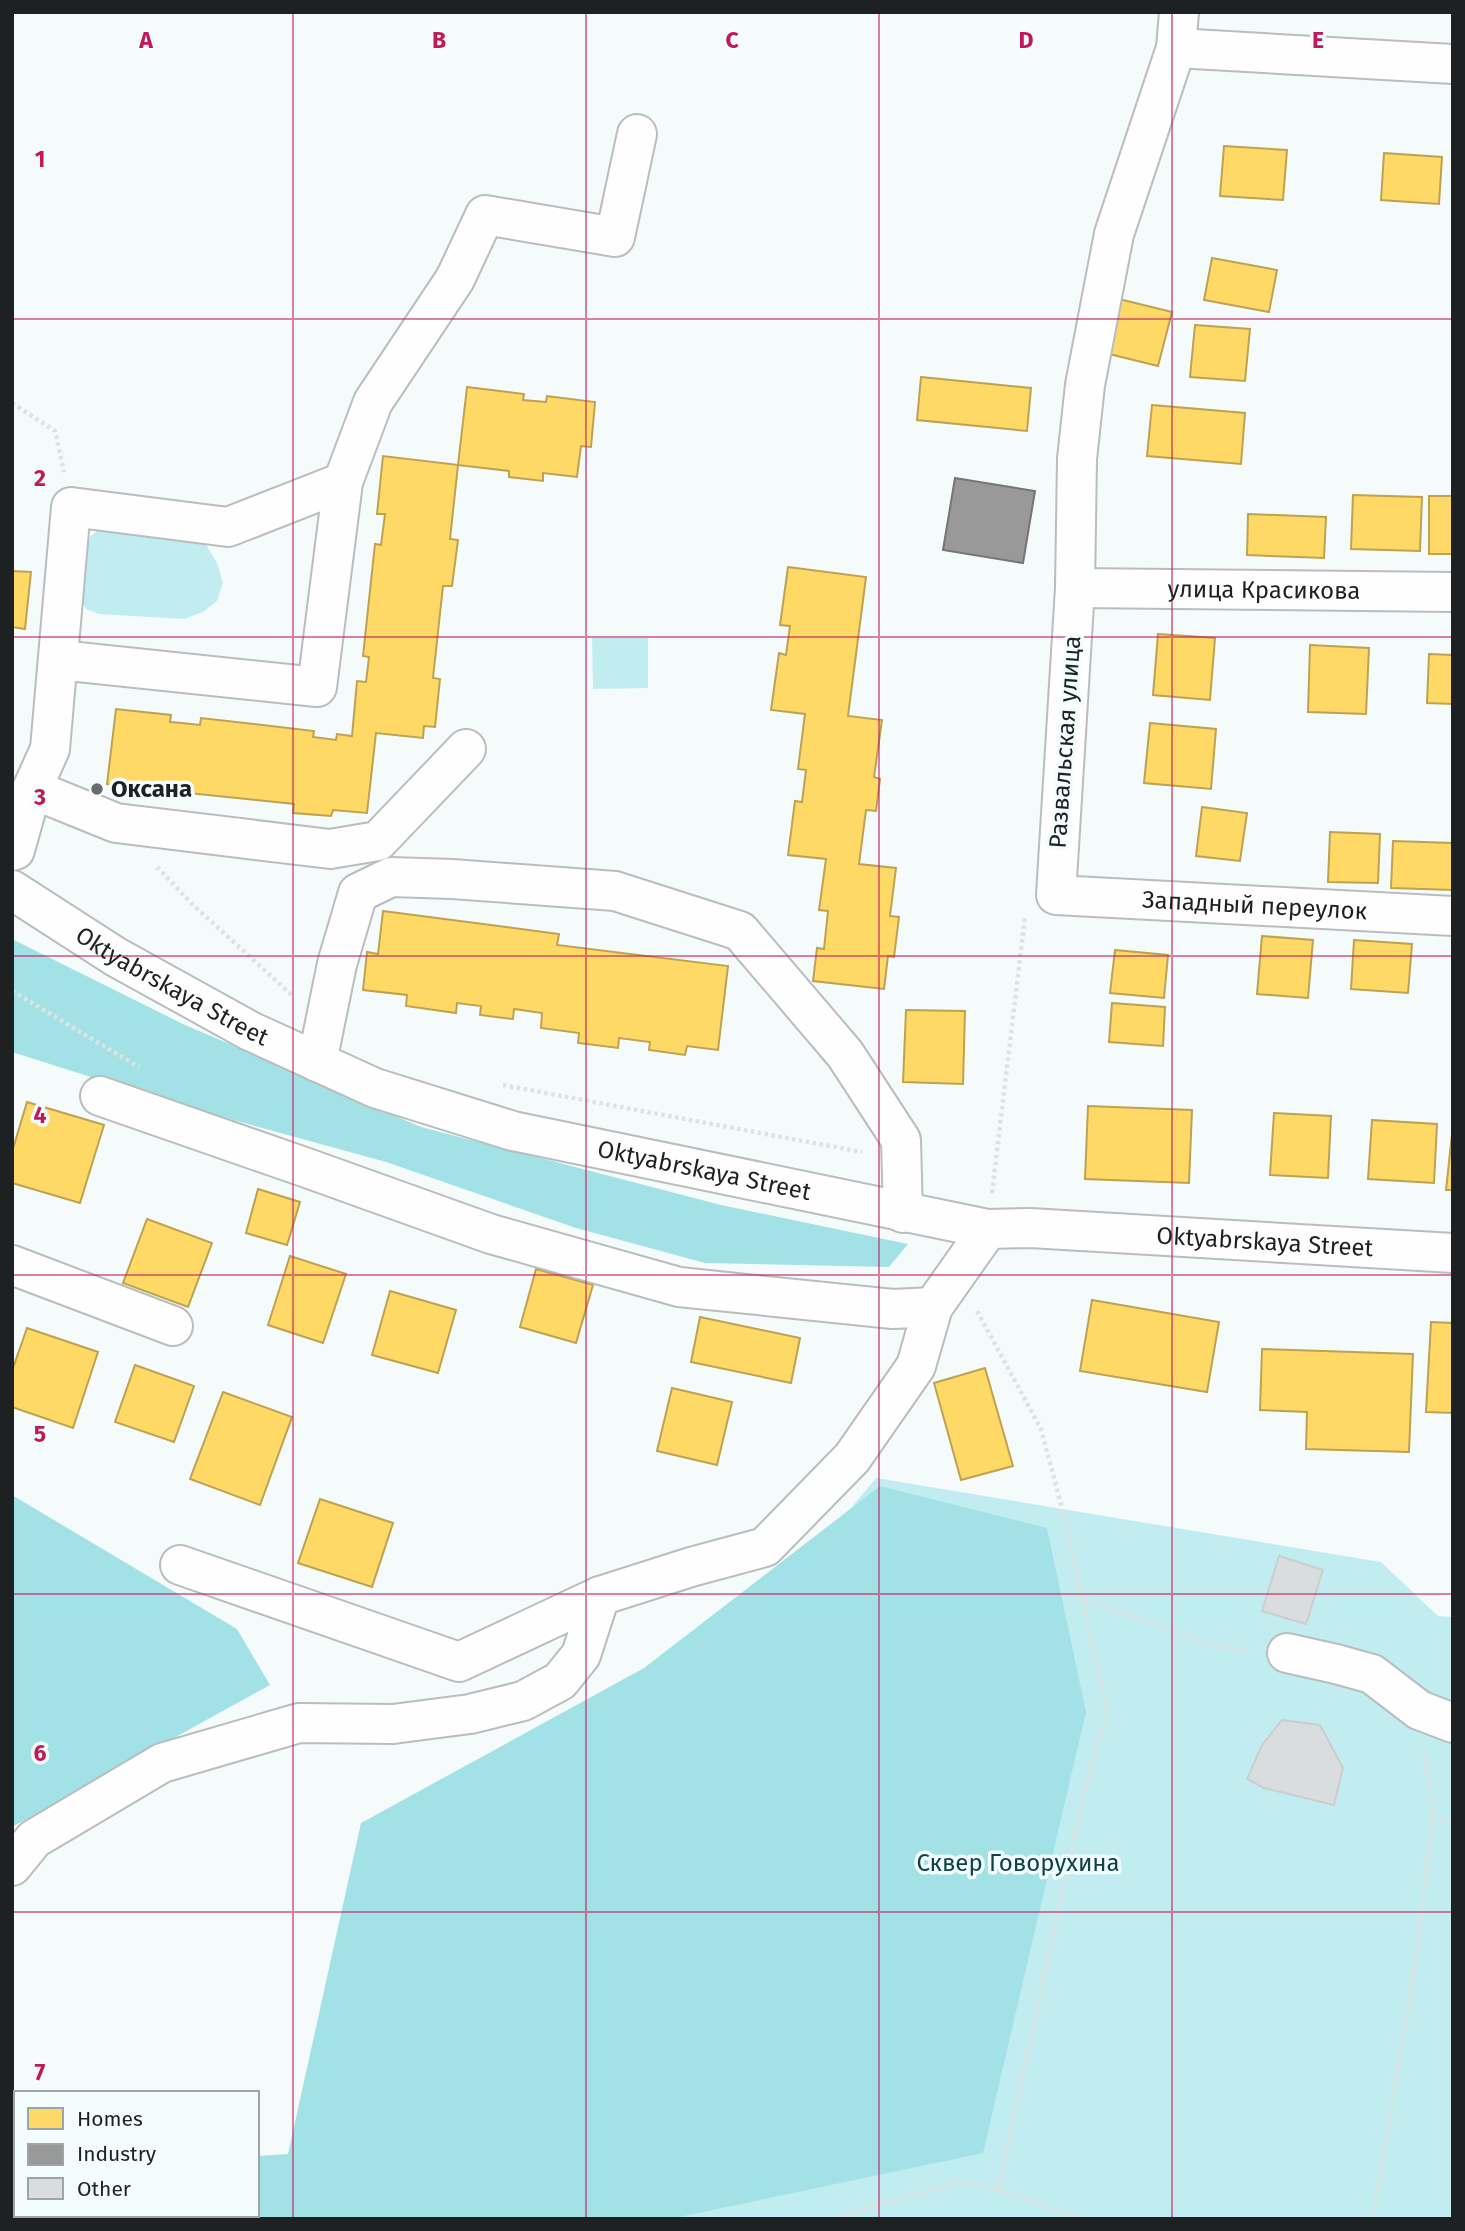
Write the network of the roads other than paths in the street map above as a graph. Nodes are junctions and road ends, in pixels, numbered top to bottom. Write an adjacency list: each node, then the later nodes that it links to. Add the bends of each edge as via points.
1 (1177, 30): 2 (street); 5 (street, Развальская улица, via 1114,234 1085,386 1077,459)
2 (1453, 64)
3 (637, 134): 4 (street, via 615,237 485,215 455,279 373,402)
4 (343, 482): 7 (street, via 228,527 71,507); 7 (street, via 317,687)
5 (1075, 589): 6 (street, улица Красикова); 12 (street, Развальская улица)
6 (1453, 592)
7 (59, 660): 9 (street, via 50,748)
8 (466, 749): 9 (street, via 378,841 330,849 116,823)
9 (32, 789): 10 (street)
10 (12, 852)
11 (12, 890): 14 (street, Oktyabrskaya Street, via 116,957 250,1031)
12 (1056, 895): 13 (street, Западный переулок)
13 (1453, 916)
14 (317, 1062): 16 (street, Oktyabrskaya Street, via 375,1088 513,1131); 16 (street, via 337,964 358,893 391,877 615,891 740,931 845,1054 901,1140)
15 (100, 1096): 20 (street, via 491,1234 679,1287 893,1309)
16 (903, 1213): 17 (street, Oktyabrskaya Street)
17 (988, 1229): 18 (street, Oktyabrskaya Street); 20 (street)
18 (1453, 1253)
19 (12, 1265): 21 (street)
20 (933, 1307): 23 (street, via 916,1367 852,1458 765,1547)
21 (173, 1326)
22 (180, 1565): 23 (street, via 459,1662)
23 (600, 1596): 26 (street, via 581,1655 560,1681 523,1701 471,1714 393,1724 299,1723 162,1763 34,1839)
24 (1287, 1654): 25 (street, via 1372,1674)
25 (1436, 1716)
26 (12, 1866)

